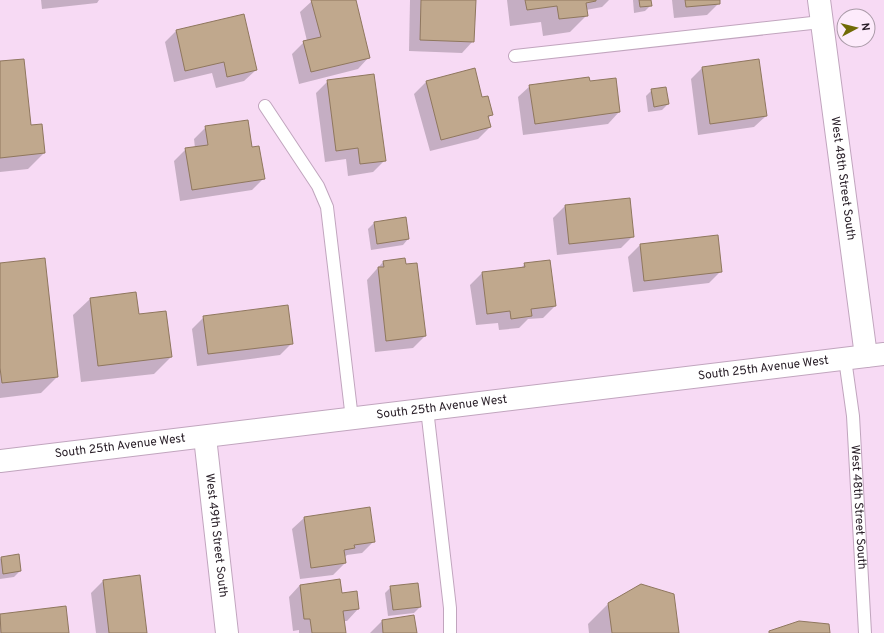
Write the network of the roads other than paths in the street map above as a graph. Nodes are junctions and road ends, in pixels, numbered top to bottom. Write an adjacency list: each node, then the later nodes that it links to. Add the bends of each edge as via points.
1 (819, 0): 2 (street, West 48th Street South)
2 (821, 22): 3 (lane); 5 (street, West 48th Street South)
3 (515, 56)
4 (266, 106): 8 (lane, via 318,186 327,207)
5 (875, 355): 6 (street, South 25th Avenue West)
6 (845, 359): 7 (street, South 25th Avenue West); 13 (lane, West 48th Street South, via 853,416)
7 (427, 410): 8 (street, South 25th Avenue West); 12 (lane, via 450,608)
8 (352, 419): 9 (street, South 25th Avenue West)
9 (205, 437): 10 (street, South 25th Avenue West); 11 (street, West 49th Street South)
10 (0, 461)
11 (227, 633)
12 (450, 633)
13 (865, 633)

